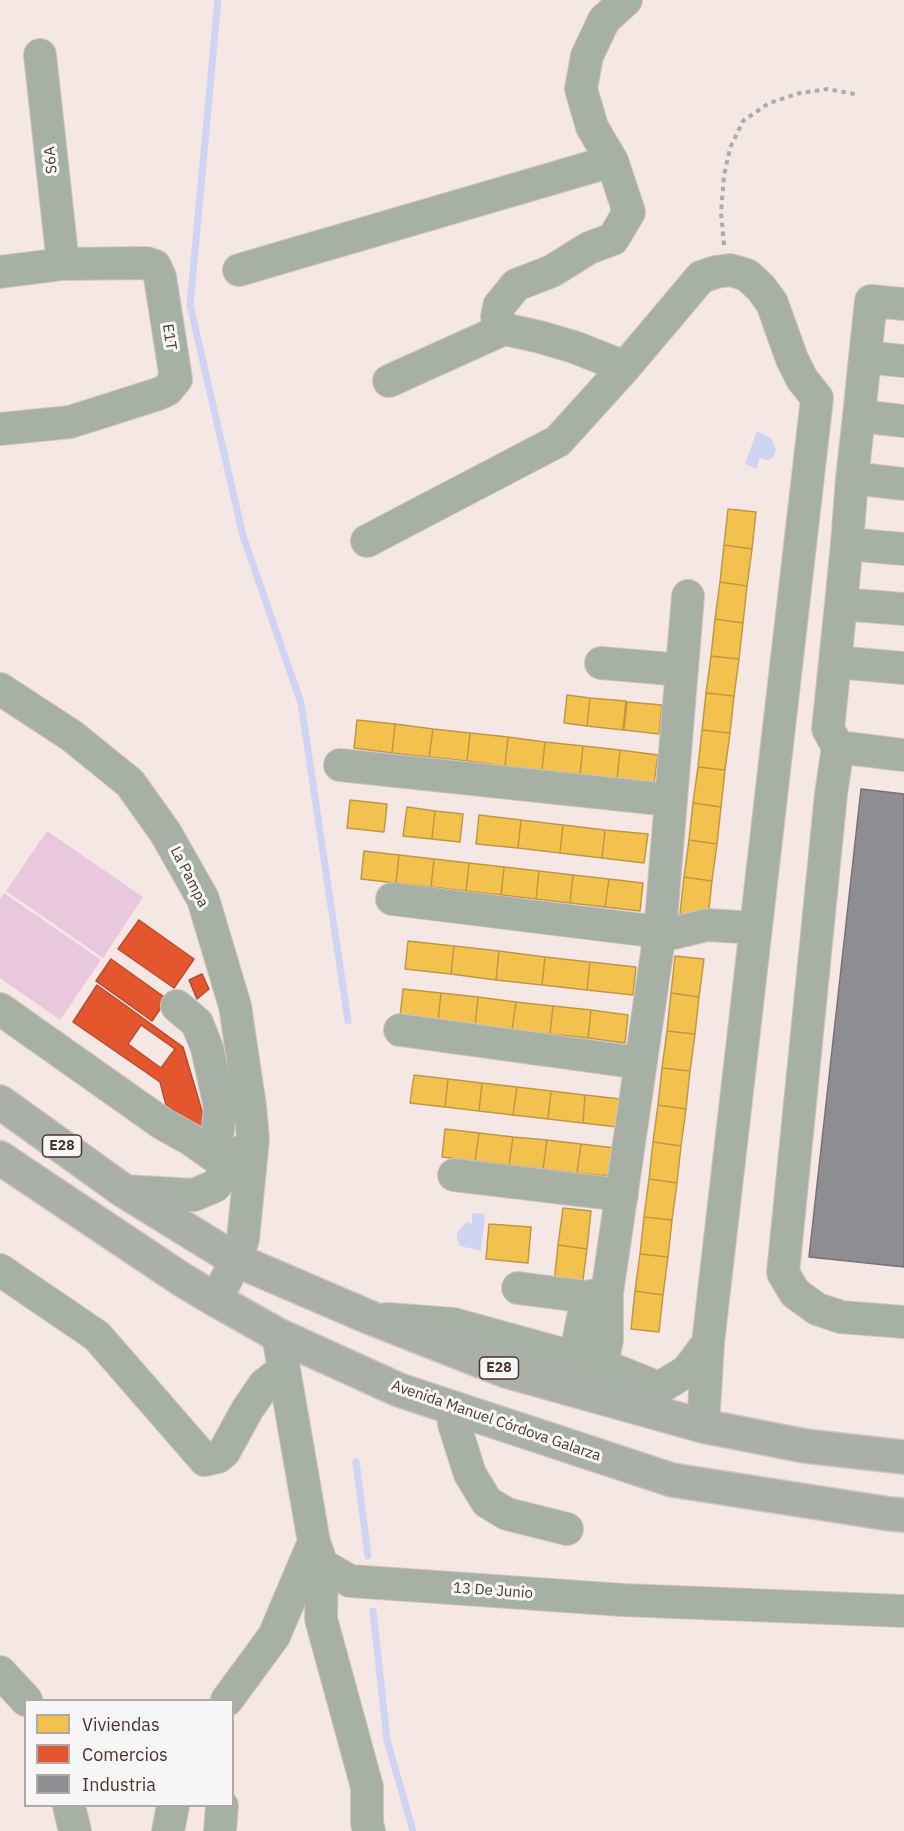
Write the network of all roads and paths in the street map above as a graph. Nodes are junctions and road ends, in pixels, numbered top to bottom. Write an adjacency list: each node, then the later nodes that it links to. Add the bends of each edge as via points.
1 (626, 0): 4 (street, via 604,21 587,56 581,89 592,127)
2 (40, 55): 5 (street, S6A)
3 (859, 95): 7 (path, via 828,89 800,93 769,103 743,121 730,148 723,177 721,212)
4 (612, 161): 6 (street); 10 (street, via 629,212 613,239 516,285 499,306 497,317)
5 (63, 264): 8 (street, E1T); 17 (street, E1T, via 155,266 176,379 158,394 70,422)
6 (239, 270)
7 (730, 270): 13 (street, via 700,278); 37 (street, via 747,275 772,303 792,359 817,398)
8 (0, 272)
9 (904, 304): 11 (street, via 871,301)
10 (504, 329): 13 (street, via 574,347); 14 (street)
11 (866, 357): 12 (street); 15 (street)
12 (904, 361)
13 (624, 367): 20 (street, via 558,441)
14 (389, 381)
15 (859, 416): 16 (street); 18 (street)
16 (904, 421)
17 (0, 429)
18 (852, 478): 19 (street); 21 (street)
19 (904, 484)
20 (367, 541)
21 (847, 543): 22 (street); 24 (street)
22 (904, 549)
23 (688, 596): 29 (street)
24 (841, 604): 25 (street); 26 (street)
25 (904, 609)
26 (835, 662): 28 (street); 31 (street, via 828,729)
27 (601, 663): 29 (street)
28 (904, 668)
29 (682, 670): 34 (street)
30 (0, 689): 42 (street, La Pampa, via 72,736 130,783 165,832 204,899 235,1006)
31 (838, 747): 32 (street); 57 (street, via 783,1273 795,1293 817,1309 841,1317)
32 (904, 754)
33 (340, 765): 34 (street)
34 (670, 800): 36 (street)
35 (392, 899): 36 (street)
36 (667, 932): 37 (street, via 705,946); 43 (street)
37 (755, 938): 59 (street)
38 (177, 1006): 41 (street, via 197,1023)
39 (0, 1009): 47 (street, via 163,1124)
40 (400, 1030): 43 (street)
41 (207, 1048): 42 (street); 47 (street, via 220,1107)
42 (243, 1058): 45 (street, La Pampa)
43 (640, 1063): 50 (street)
44 (0, 1102): 49 (main road, E28)
45 (253, 1139): 47 (street); 51 (street, La Pampa, via 243,1239)
46 (0, 1158): 55 (main road, Avenida Manuel Córdova Galarza)
47 (220, 1159): 49 (street, via 215,1186 194,1195)
48 (454, 1175): 50 (street)
49 (124, 1191): 51 (main road, E28)
50 (622, 1196): 54 (street)
51 (237, 1260): 55 (street, La Pampa); 56 (main road, E28)
52 (0, 1270): 61 (street, via 97,1336 205,1460 224,1452 264,1385)
53 (518, 1288): 54 (street)
54 (597, 1295): 60 (street, via 607,1340)
55 (216, 1300): 58 (main road, Avenida Manuel Córdova Galarza)
56 (371, 1318): 60 (street, via 453,1324); 64 (main road, E28, via 506,1371)
57 (904, 1322)
58 (278, 1335): 61 (street); 63 (main road, Avenida Manuel Córdova Galarza, via 399,1390)
59 (708, 1343): 62 (street, via 687,1371); 64 (street)
60 (589, 1361): 62 (street)
61 (285, 1374): 68 (street)
62 (659, 1388): 64 (street)
63 (453, 1408): 66 (main road, Avenida Manuel Córdova Galarza, via 672,1480); 67 (street, via 454,1425 470,1474 487,1502 507,1514)
64 (703, 1421): 65 (main road, E28, via 805,1446)
65 (904, 1457)
66 (904, 1515)
67 (567, 1529)
68 (318, 1554): 69 (street, 13 De Junio, via 350,1581 623,1600); 72 (street, via 274,1636); 79 (street, via 321,1619 368,1786)
69 (904, 1611)
70 (0, 1672): 71 (street)
71 (24, 1699)
72 (227, 1699)
73 (69, 1807): 76 (street)
74 (173, 1807): 77 (street)
75 (222, 1807): 78 (street)
76 (75, 1831)
77 (168, 1831)
78 (220, 1831)
79 (369, 1831)

